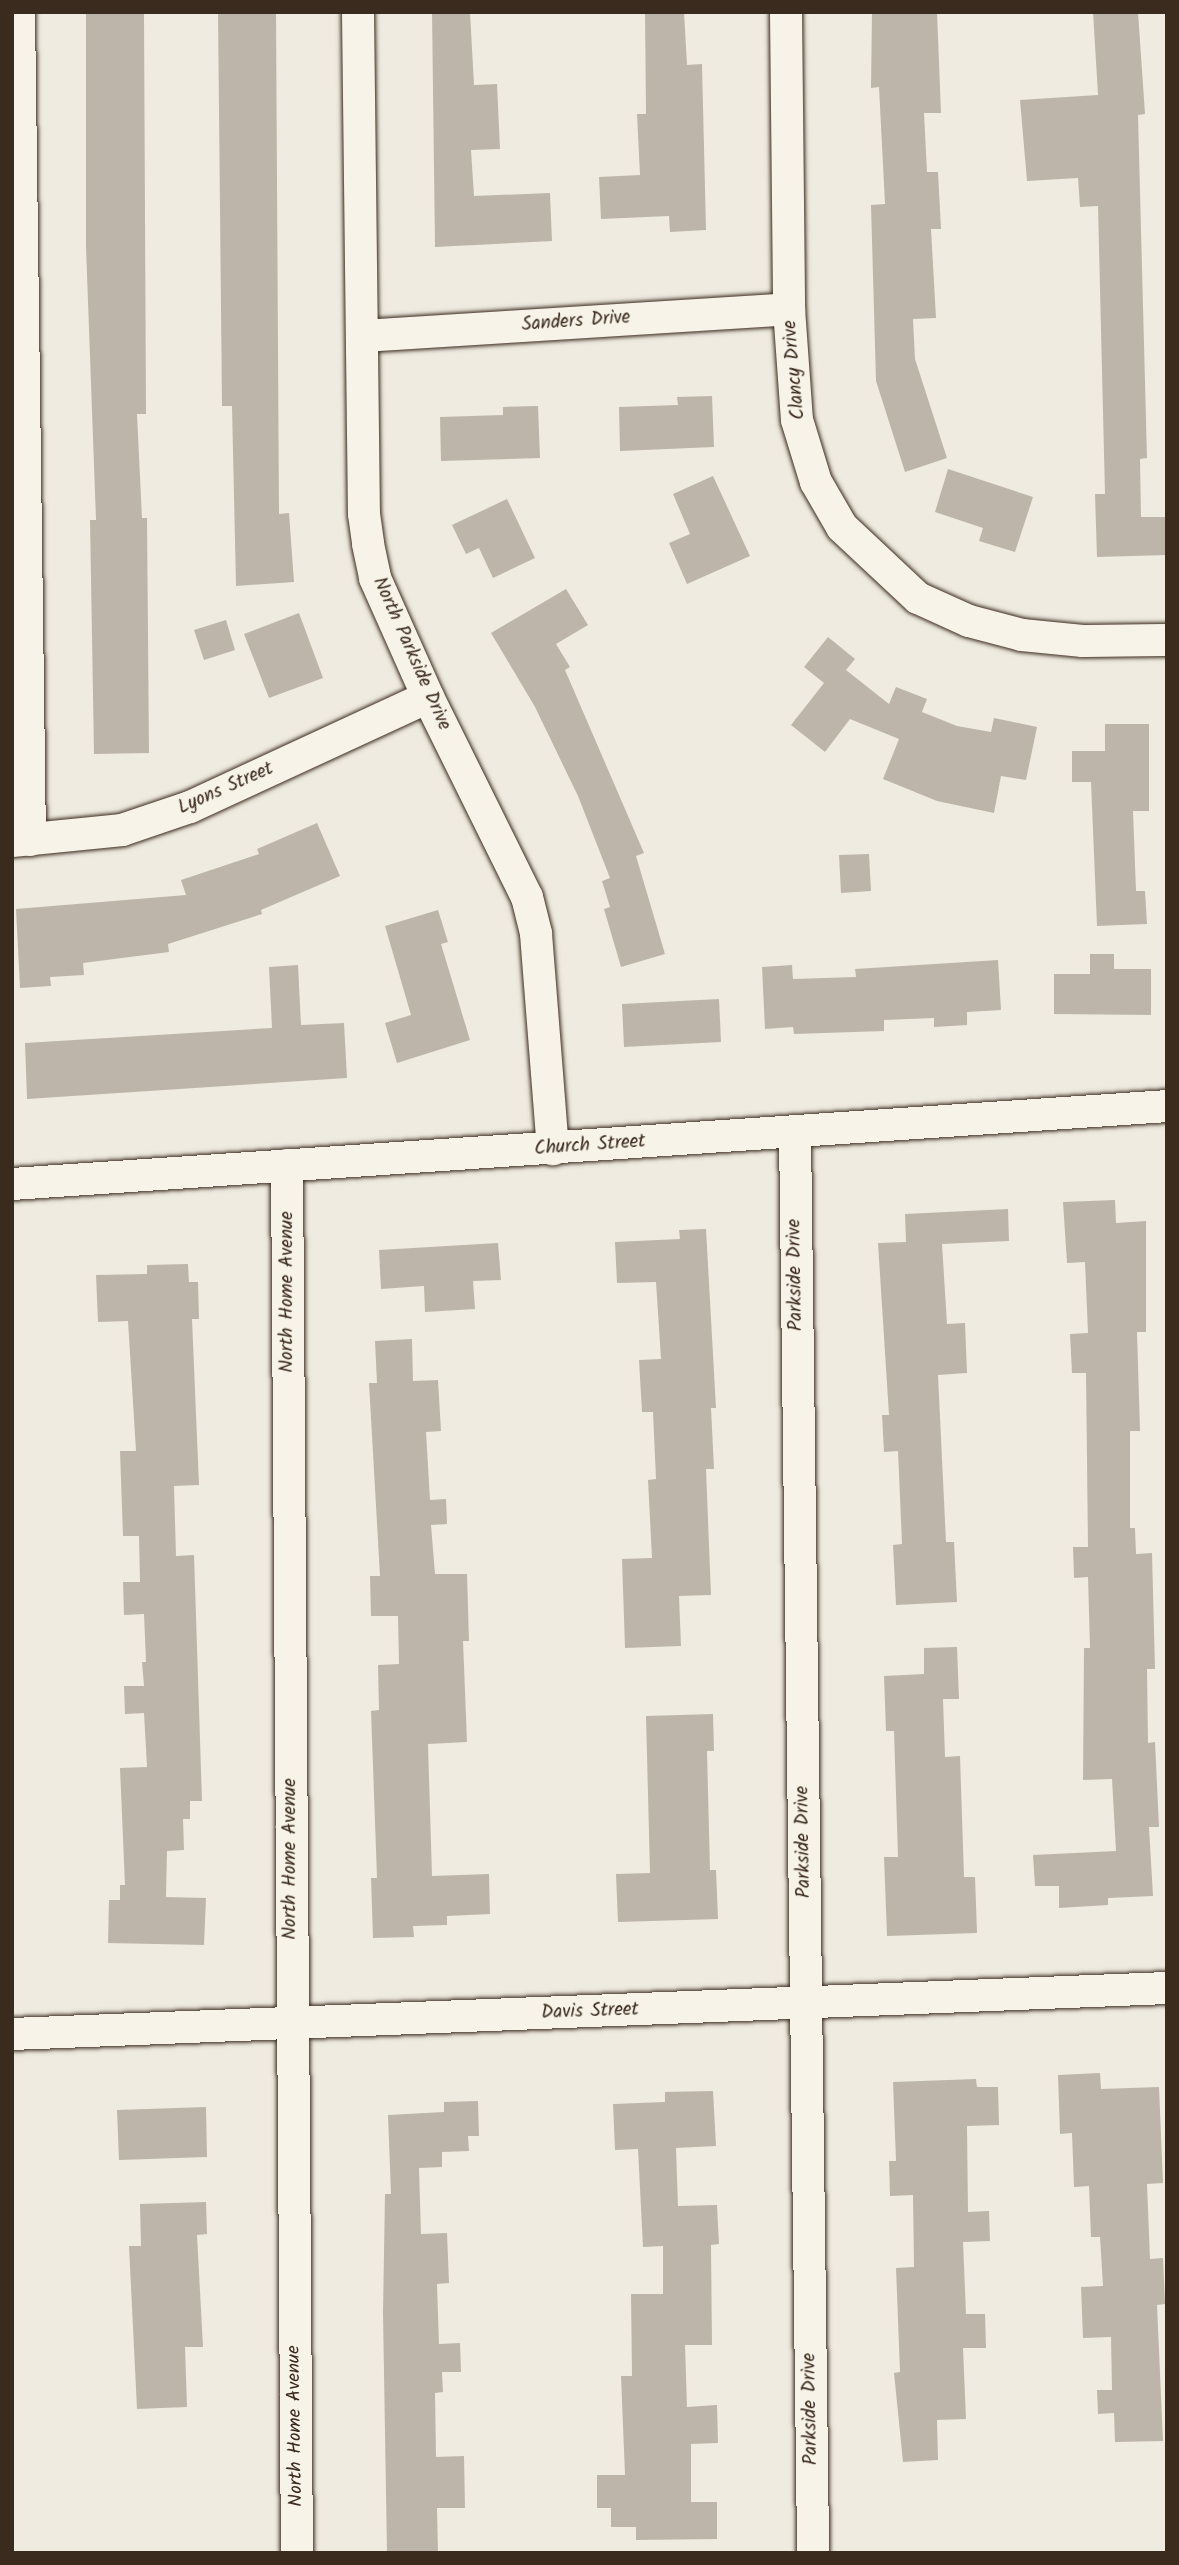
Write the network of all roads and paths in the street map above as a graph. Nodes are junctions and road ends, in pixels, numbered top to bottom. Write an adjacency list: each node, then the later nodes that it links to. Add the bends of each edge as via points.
1 (19, 12): 4 (street)
2 (358, 12): 6 (street, North Parkside Drive)
3 (786, 12): 5 (street, Clancy Drive)
4 (16, 118): 7 (street)
5 (789, 309): 6 (street, Sanders Drive); 8 (street, Clancy Drive, via 797,420 816,482 842,527 875,561 918,598 969,621 1022,635 1071,640)
6 (363, 336): 9 (street, North Parkside Drive, via 368,544 375,578)
7 (19, 501): 10 (street)
8 (1167, 640)
9 (428, 697): 10 (street, Lyons Street, via 190,807 122,830); 13 (street, North Parkside Drive, via 527,897 536,934)
10 (21, 841)
11 (1167, 1106): 12 (street, Church Street)
12 (795, 1131): 13 (street, Church Street); 17 (street, Parkside Drive)
13 (553, 1149): 14 (street, Church Street)
14 (287, 1166): 15 (street, Church Street); 18 (street, North Home Avenue)
15 (12, 1184)
16 (1167, 1988): 17 (street, Davis Street)
17 (806, 2004): 18 (street, Davis Street); 21 (street, Parkside Drive)
18 (292, 2024): 19 (street, Davis Street); 20 (street, North Home Avenue)
19 (12, 2034)
20 (298, 2553)
21 (813, 2553)

